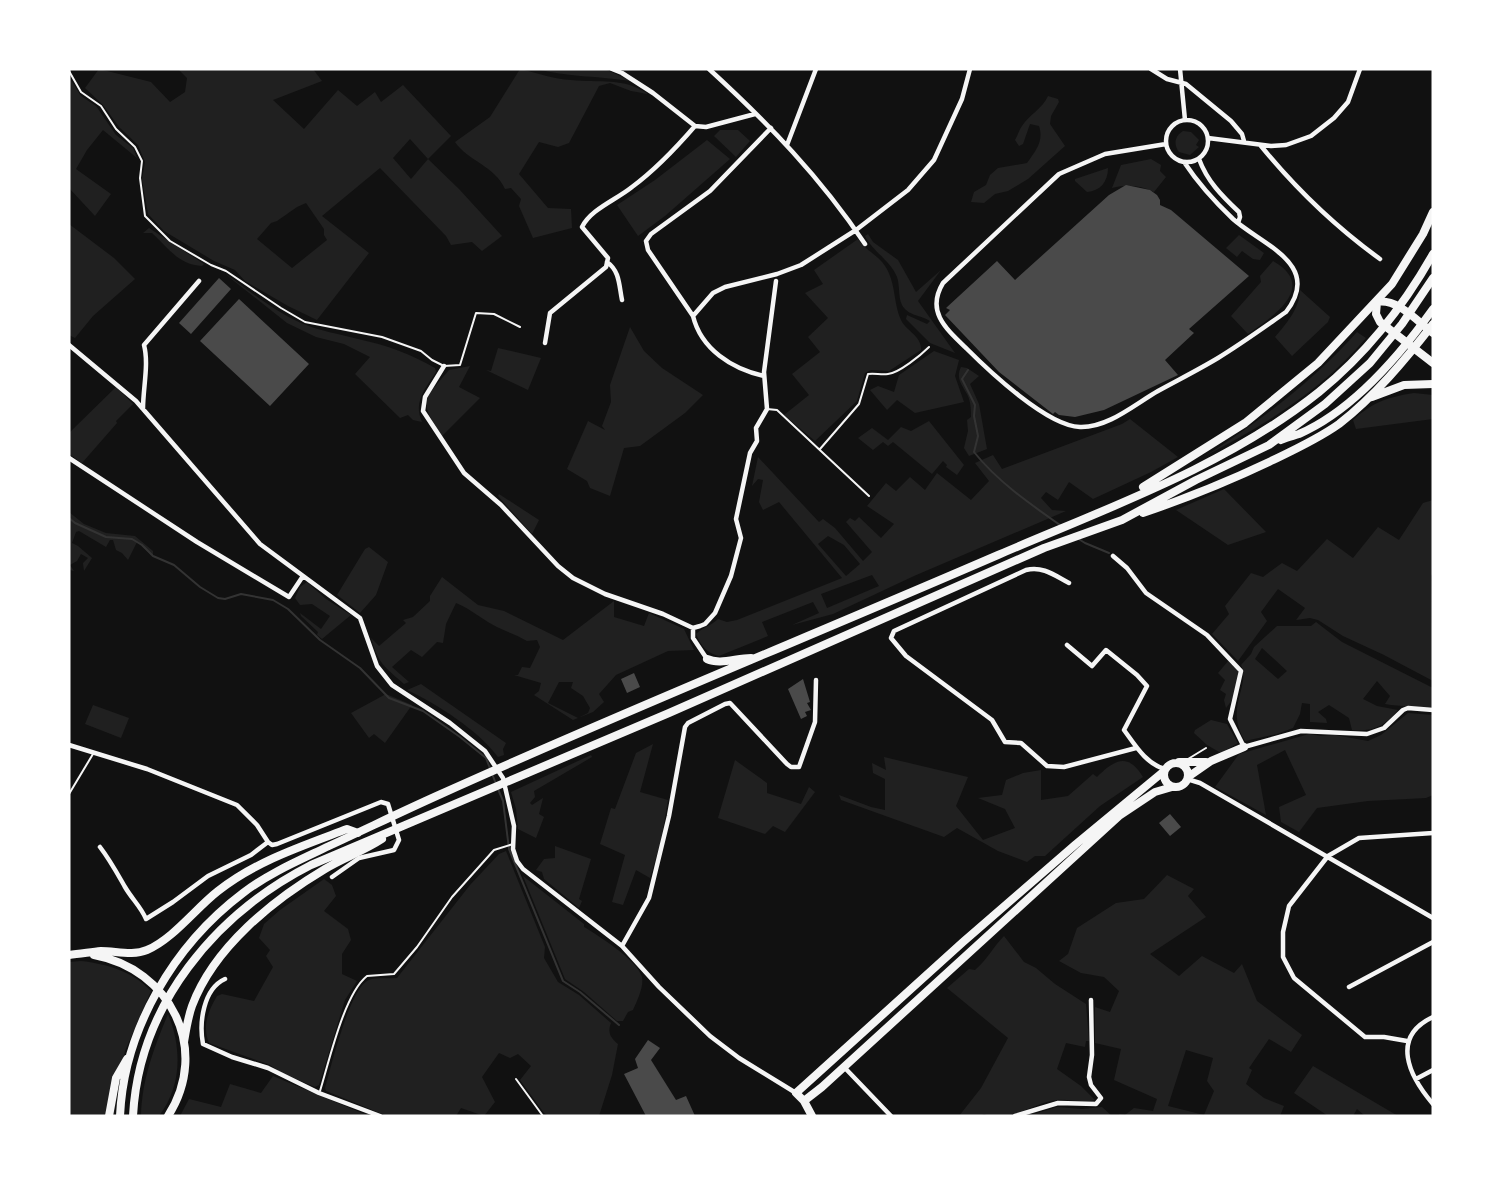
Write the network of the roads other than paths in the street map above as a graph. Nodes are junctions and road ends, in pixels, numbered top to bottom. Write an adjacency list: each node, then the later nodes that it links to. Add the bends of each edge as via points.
1 (612, 69): 11 (street)
2 (709, 69): 9 (street)
3 (816, 69): 16 (street)
4 (970, 69): 22 (street, via 962,99 934,160 908,190)
5 (1151, 69): 14 (street, via 1186,84 1231,121)
6 (1180, 69): 10 (street)
7 (1360, 69): 17 (street, via 1348,102 1311,136 1286,145)
8 (69, 71): 41 (lane, via 81,92 101,106 116,129 135,147 142,161 145,216 170,241 226,271 305,322 382,337 421,351)
9 (756, 114): 11 (street, via 706,127); 12 (street)
10 (1185, 120): 13 (street, via 1197,123); 15 (street, via 1169,131)
11 (695, 126): 26 (street, via 633,187 586,218 582,227 608,258)
12 (771, 128): 16 (street); 33 (street, via 710,191 645,241)
13 (1208, 138): 14 (street); 18 (street, via 1207,150)
14 (1244, 141): 17 (street)
15 (1166, 144): 19 (street, via 1172,156); 21 (street, via 1105,154 1059,174 943,283 935,303 949,331 1044,413 1078,427 1094,426 1219,357 1286,312 1295,297 1297,278 1288,260)
16 (787, 145): 22 (street)
17 (1261, 146): 25 (street, via 1329,220)
18 (1199, 159): 19 (street); 21 (street, via 1210,181 1239,212)
19 (1184, 162): 21 (street, via 1203,188)
20 (1433, 212): 31 (main road, via 1400,272)
21 (1238, 223)
22 (856, 230): 23 (street); 33 (street, via 801,265 713,293)
23 (865, 244)
24 (1433, 254): 51 (main road, via 1389,321 1364,351 1320,391 1251,439 1200,467)
25 (1380, 259)
26 (607, 262): 30 (street, via 617,274); 36 (street, via 606,267 550,314)
27 (1433, 278): 47 (main road, via 1370,363)
28 (199, 281): 45 (street, via 144,345 147,358)
29 (776, 281): 42 (street)
30 (622, 300)
31 (1377, 302): 35 (main road, via 1396,305); 39 (main road, via 1380,322); 51 (main road, via 1335,347 1275,400 1224,438)
32 (1433, 309): 47 (main road, via 1410,341 1344,406 1299,434)
33 (693, 316): 42 (street, via 702,339 726,361)
34 (520, 327): 41 (lane, via 494,314 476,313 460,365)
35 (1432, 329): 39 (main road)
36 (545, 343)
37 (69, 345): 45 (street)
38 (928, 346): 48 (lane, via 898,371 868,374 859,404)
39 (1414, 349): 40 (main road); 44 (main road)
40 (1433, 363)
41 (444, 366): 56 (street, via 424,397 425,416 464,473 501,505 558,567 578,581)
42 (764, 376): 46 (street)
43 (1433, 384): 44 (main road, via 1404,385)
44 (1363, 402): 52 (main road, via 1304,446 1198,494)
45 (143, 409): 54 (street, via 260,544)
46 (767, 409): 48 (lane, via 777,410); 56 (street, via 756,429 757,441 750,453 736,519 741,538 731,576 715,613 705,624)
47 (1269, 445): 52 (main road)
48 (820, 450): 50 (lane)
49 (69, 458): 54 (street, via 289,597)
50 (869, 496)
51 (1106, 509): 58 (main road)
52 (1122, 520): 74 (main road, via 1044,548)
53 (1113, 556): 63 (street, via 1146,592 1207,635 1241,671 1230,719)
54 (303, 576): 78 (street, via 360,618 377,666 392,685 485,751 503,778 514,826)
55 (1069, 583): 64 (street, via 1043,569 1026,570 894,631 891,638 906,656 992,720 1005,742 1021,743 1047,766 1064,767)
56 (693, 628): 59 (street, via 693,638)
57 (1067, 645): 64 (street, via 1092,666 1106,650 1147,686 1125,730)
58 (755, 657): 59 (main road, via 721,662); 75 (main road)
59 (706, 659)
60 (816, 680): 86 (street, via 815,722 799,767 787,764 728,703 685,727 649,898)
61 (1433, 710): 63 (street, via 1408,708 1389,724 1367,734 1301,731)
62 (69, 746): 66 (street)
63 (1244, 747): 68 (main road)
64 (1136, 748): 70 (street)
65 (1206, 748): 67 (lane)
66 (93, 754): 73 (lane); 77 (street, via 147,769 237,805)
67 (1184, 762): 68 (main road); 69 (main road)
68 (1211, 762): 71 (main road)
69 (1175, 763): 70 (main road); 71 (main road, via 1183,765)
70 (1164, 771): 72 (main road, via 1164,780); 100 (main road, via 963,942)
71 (1188, 778): 72 (main road, via 1183,785); 81 (street)
72 (1172, 787): 95 (main road, via 1150,795 1119,816)
73 (69, 794)
74 (390, 832): 93 (main road, via 282,897 237,938 205,978 191,1008); 105 (main road, via 311,865 270,888 207,943 170,993 154,1025 138,1076)
75 (358, 833): 82 (main road, via 347,829); 94 (main road, via 266,877 199,932 175,963)
76 (1433, 833): 81 (street, via 1359,837)
77 (268, 842): 80 (street); 83 (street, via 277,844 381,802 388,804 399,840 394,850 358,858)
78 (513, 844): 86 (street, via 523,869); 99 (lane, via 494,850 452,897 394,974 367,976 361,981 346,1008)
79 (100, 847): 80 (street, via 146,919 208,876)
80 (251, 855): 82 (street)
81 (1328, 856): 84 (street); 92 (street, via 1289,906 1283,957 1294,978 1365,1037)
82 (256, 866): 87 (main road, via 218,891 147,950)
83 (332, 877)
84 (1433, 918)
85 (1433, 942): 89 (street)
86 (622, 946): 100 (street, via 710,1036)
87 (73, 954): 93 (main road, via 115,960 147,978 175,1013)
88 (225, 979): 99 (street, via 217,983 205,1008 203,1044 268,1068)
89 (1349, 987)
90 (1091, 1000): 111 (street, via 1089,1077 1101,1098 1096,1104 1058,1103)
91 (1433, 1017): 92 (street, via 1412,1031)
92 (1407, 1041): 97 (street)
93 (184, 1042): 106 (main road, via 182,1085)
94 (132, 1050): 103 (main road, via 116,1078); 104 (main road)
95 (844, 1067): 101 (main road); 110 (street)
96 (1433, 1070): 97 (street)
97 (1416, 1078): 102 (street)
98 (516, 1079): 108 (lane)
99 (319, 1093): 107 (street)
100 (796, 1093): 101 (main road)
101 (804, 1101): 109 (main road)
102 (1433, 1104)
103 (109, 1116)
104 (120, 1116)
105 (133, 1116)
106 (168, 1116)
107 (380, 1116)
108 (543, 1116)
109 (812, 1116)
110 (891, 1116)
111 (1015, 1116)

